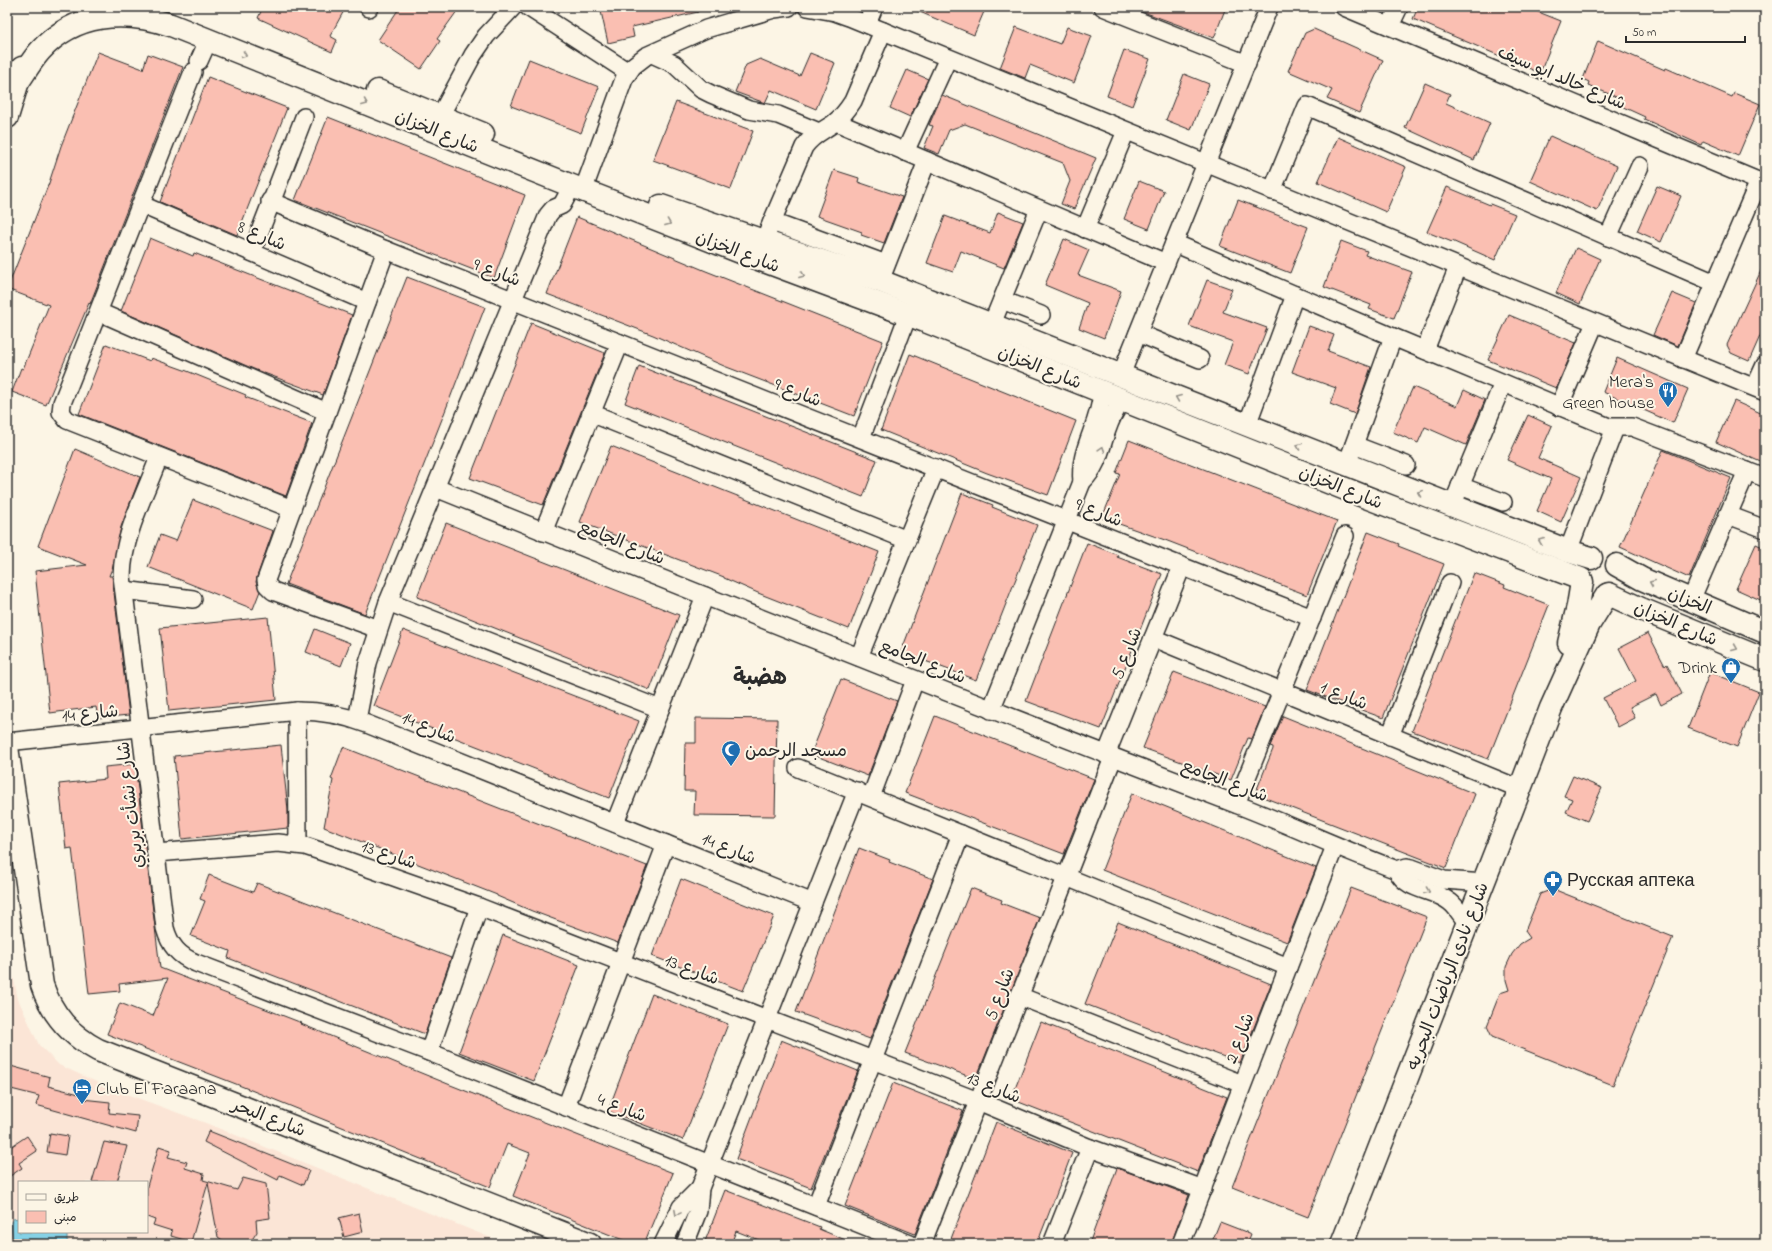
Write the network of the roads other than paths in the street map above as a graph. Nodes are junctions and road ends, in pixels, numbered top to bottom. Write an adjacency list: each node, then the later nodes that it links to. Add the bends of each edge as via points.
1 (96, 7): 20 (main road, via 62,21 37,42 26,55)
2 (158, 7): 21 (main road, شارع الخزان)
3 (513, 7): 21 (street, via 486,36 473,55)
4 (528, 7): 19 (street)
5 (789, 7): 16 (street, via 706,29)
6 (874, 7): 12 (street)
7 (1269, 7): 18 (street)
8 (1344, 7): 13 (street, شارع خالد ابو سيف)
9 (1399, 7): 13 (street)
10 (817, 8): 12 (street)
11 (1113, 9): 18 (street)
12 (867, 24): 14 (street)
13 (1390, 26): 32 (street, شارع خالد ابو سيف)
14 (883, 31): 17 (street); 24 (street, via 853,101)
15 (208, 41): 20 (main road, شارع الخزان, via 156,20 123,15 106,16 76,25 50,41); 31 (main road, شارع الخزان, one-way to 31); 35 (street)
16 (652, 54): 19 (street, via 639,61); 26 (street, via 674,64 701,89 711,94 748,110 778,115)
17 (948, 58): 25 (street); 27 (street)
18 (1246, 64): 29 (street)
19 (628, 72): 31 (street)
20 (18, 82): 22 (main road)
21 (440, 116): 31 (main road, شارع الخزان)
22 (7, 117)
23 (304, 117): 34 (street)
24 (836, 122): 26 (street); 27 (street)
25 (1126, 131): 29 (street); 37 (street)
26 (819, 132): 39 (street, via 804,147)
27 (905, 152): 28 (street)
28 (927, 161): 36 (street); 45 (street)
29 (1207, 163): 33 (street); 40 (street)
30 (1640, 166): 38 (street)
31 (580, 183): 39 (main road, شارع الخزان); 48 (street, via 562,205 548,215)
32 (1762, 183): 46 (street)
33 (1272, 190): 38 (street, via 1307,106); 44 (street)
34 (270, 201): 41 (street, شارع 9); 42 (street)
35 (142, 205): 42 (street, شارع 8); 51 (street)
36 (1039, 209): 37 (street); 49 (street)
37 (1085, 228): 43 (street)
38 (1608, 237): 46 (street)
39 (764, 240): 45 (main road, شارع الخزان); 52 (main road, شارع الخزان, one-way to 52)
40 (1174, 243): 43 (street); 47 (street)
41 (386, 250): 48 (street, شارع 9); 50 (street)
42 (252, 252): 50 (street, شارع 8)
43 (1166, 263): 56 (street)
44 (1458, 267): 54 (street); 59 (street)
45 (883, 273): 55 (main road, شارع الخزان)
46 (1715, 284): 61 (street)
47 (1295, 295): 57 (street); 71 (street)
48 (514, 300): 58 (street, شارع 9); 81 (street)
49 (1002, 300): 53 (street); 55 (street)
50 (367, 302): 69 (street)
51 (99, 312): 69 (street); 75 (street, via 62,403 61,412 67,420)
52 (908, 315): 66 (main road, شارع الخزان); 73 (street)
53 (1041, 315)
54 (1595, 323): 61 (street); 68 (street)
55 (992, 324): 63 (main road, شارع الخزان)
56 (1138, 333): 60 (street); 63 (street)
57 (1393, 337): 59 (street); 74 (street)
58 (620, 343): 70 (street); 73 (street, شارع 9)
59 (1425, 350): 64 (street)
60 (1200, 359)
61 (1683, 359): 65 (street)
62 (1765, 365): 65 (street)
63 (1121, 375): 71 (main road, شارع الخزان, one-way to 63)
64 (1502, 383): 68 (street); 82 (street)
65 (1760, 390)
66 (1102, 392): 67 (main road, شارع الخزان); 80 (street, via 1097,421 1082,458)
67 (1129, 403): 80 (street, one-way to 67, via 1099,458 1116,410); 95 (main road, شارع الخزان)
68 (1559, 406): 72 (street)
69 (327, 412): 84 (street)
70 (591, 413): 88 (street); 90 (street)
71 (1247, 425): 74 (main road, شارع الخزان, one-way to 71)
72 (1615, 428): 78 (street, via 1632,428); 91 (street)
73 (861, 438): 77 (street, شارع 9)
74 (1350, 454): 76 (street); 82 (main road, شارع الخزان, one-way to 74)
75 (159, 457): 84 (street); 97 (street, شارع نشأت بربري, via 126,544 123,561)
76 (1406, 465)
77 (936, 468): 86 (street, شارع 9); 90 (street)
78 (1747, 472): 79 (street); 85 (street)
79 (1765, 478)
80 (1082, 482): 86 (street)
81 (436, 488): 88 (street, شارع الجامع); 102 (street)
82 (1456, 496): 83 (street); 91 (main road, شارع الخزان, one-way to 82)
83 (1503, 502)
84 (292, 509): 104 (street, via 267,577 267,586 274,591)
85 (1728, 515): 87 (street); 101 (street)
86 (1066, 520): 94 (street, شارع 9); 113 (street)
87 (1765, 529)
88 (543, 532): 99 (street, شارع الجامع)
89 (1345, 536): 103 (street)
90 (907, 540): 107 (street)
91 (1568, 551): 92 (main road, شارع الخزان)
92 (1591, 558): 93 (main road, via 1603,556 1613,560); 95 (main road, via 1582,567)
93 (1617, 565): 98 (main road, via 1620,572 1618,586); 101 (main road, الخزان, one-way to 93)
94 (1182, 566): 103 (street, شارع 9); 106 (street, شارع 5)
95 (1581, 581): 98 (main road, via 1584,588 1594,595); 111 (main road, شارع نادى الرياضات البحريه, via 1576,618)
96 (1450, 583): 117 (street)
97 (124, 590): 100 (street); 116 (street, شارع نشأت بربري)
98 (1608, 594): 108 (main road, شارع الخزان, one-way to 108); 111 (main road, شارع نادى الرياضات البحريه, via 1589,624)
99 (705, 596): 107 (street, شارع الجامع); 112 (street)
100 (193, 599)
101 (1691, 600): 105 (main road, الخزان)
102 (388, 602): 104 (street); 112 (street)
103 (1312, 618): 110 (street)
104 (378, 629): 115 (street)
105 (1765, 632)
106 (1153, 638): 110 (street, شارع 1); 120 (street, شارع 5)
107 (859, 657): 109 (street, شارع الجامع)
108 (1765, 660)
109 (915, 680): 113 (street, شارع الجامع); 123 (street)
110 (1282, 691): 117 (street, شارع 1); 124 (street)
111 (1550, 708): 122 (main road, شارع نادى الرياضات البحريه)
112 (660, 709): 125 (street)
113 (991, 710): 120 (street, شارع الجامع)
114 (297, 711): 115 (street, شارع 14, via 333,713); 116 (street, شارع 14); 128 (street)
115 (356, 720): 125 (street, شارع 14)
116 (141, 728): 118 (street, شارع 14); 130 (street, شارع نشأت بربري)
117 (1390, 736): 122 (street, شارع 1)
118 (7, 742)
119 (7, 747): 152 (main road, شارع البحر, via 42,985 55,1014 76,1037 98,1050)
120 (1109, 757): 124 (street, شارع الجامع); 132 (street, شارع 5)
121 (798, 768): 123 (street)
122 (1520, 789): 133 (main road, شارع نادى الرياضات البحريه)
123 (864, 794): 126 (street); 134 (street)
124 (1236, 804): 129 (street, شارع الجامع)
125 (615, 823): 127 (street, شارع 14)
126 (961, 834): 132 (street); 143 (street)
127 (666, 844): 134 (street, شارع 14); 137 (street)
128 (298, 845): 130 (street, شارع 13, via 278,843); 135 (street, شارع 13)
129 (1334, 846): 131 (street, شارع الجامع); 138 (street, شارع 2)
130 (156, 853): 140 (street, شارع نشأت بربري, via 165,928 172,946 178,953 196,963)
131 (1396, 870): 133 (street, شارع الجامع, via 1407,867 1444,880); 136 (street, شارع الجامع, one-way to 136, via 1409,885 1450,902)
132 (1066, 877): 138 (street); 139 (street, شارع 5)
133 (1484, 882): 136 (main road, شارع نادى الرياضات البحريه)
134 (813, 902): 141 (street)
135 (479, 907): 137 (street, شارع 13); 142 (street)
136 (1468, 924): 159 (main road, شارع نادى الرياضات البحريه)
137 (621, 962): 141 (street, شارع 13); 146 (street)
138 (1288, 967): 144 (street, شارع 2)
139 (1019, 996): 144 (street); 145 (street, شارع 5)
140 (318, 1009): 142 (street, شارع 4)
141 (766, 1019): 143 (street, شارع 13); 148 (street)
142 (429, 1052): 146 (street, شارع 4)
143 (873, 1060): 145 (street, شارع 13); 151 (street)
144 (1242, 1084): 150 (street, شارع 2)
145 (978, 1101): 147 (street, شارع 13); 156 (street, شارع 5)
146 (566, 1107): 148 (street, شارع 4)
147 (1090, 1148): 150 (street, شارع 13); 157 (street)
148 (709, 1163): 149 (street); 151 (street, شارع 4)
149 (700, 1188): 153 (street, one-way to 153, via 692,1193 681,1207); 154 (street, via 698,1211)
150 (1203, 1189): 158 (street, شارع 2)
151 (816, 1206): 155 (street, شارع 4)
152 (590, 1244)
153 (663, 1244)
154 (686, 1244)
155 (910, 1244)
156 (922, 1244)
157 (1052, 1244)
158 (1181, 1244)
159 (1342, 1244)

